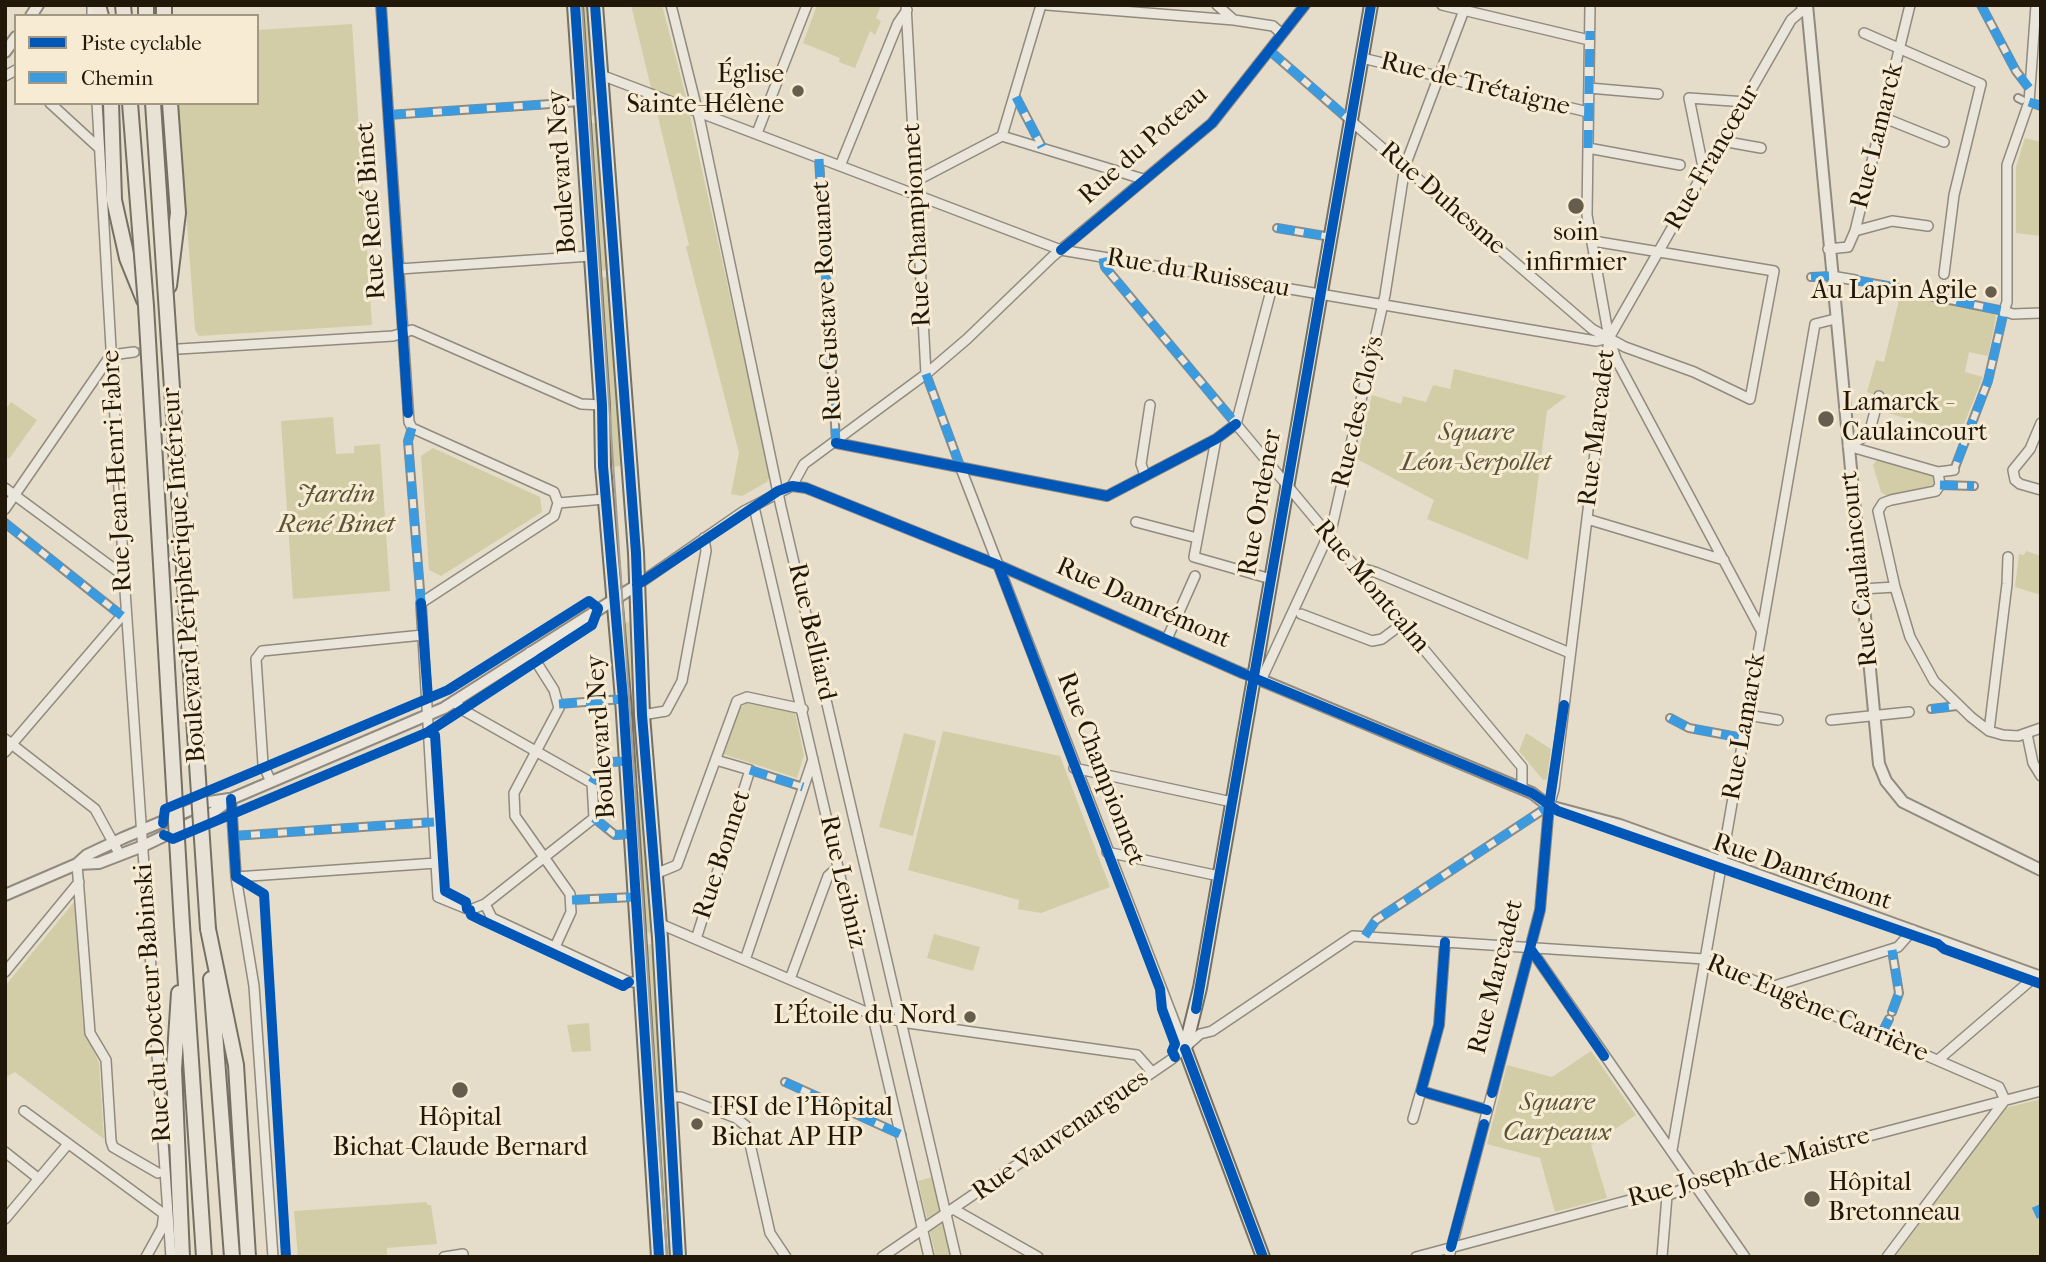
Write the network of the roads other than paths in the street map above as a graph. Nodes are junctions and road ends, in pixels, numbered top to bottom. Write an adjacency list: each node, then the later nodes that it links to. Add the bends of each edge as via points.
1 (381, 5): 44 (street, Rue René Binet)
2 (575, 5): 33 (main road, Boulevard Ney)
3 (595, 5): 26 (main road, Boulevard Ney)
4 (671, 5): 41 (street, Rue Belliard)
5 (807, 5): 47 (street)
6 (1041, 5): 31 (street)
7 (1047, 5): 19 (street)
8 (1217, 5): 19 (street)
9 (1305, 5): 21 (street, Rue du Poteau)
10 (1371, 5): 25 (main road, Rue Ordener)
11 (1441, 5): 18 (street)
12 (1591, 5): 22 (street, Rue Marcadet)
13 (1910, 5): 23 (street, Rue Lamarck)
14 (1981, 5): 29 (street)
15 (2036, 5): 29 (street)
16 (1805, 6): 34 (street, Rue Francœur, via 1791,20); 68 (street, Rue Caulaincourt)
17 (906, 8): 57 (street); 61 (street, Rue Championnet)
18 (1465, 8): 22 (street); 27 (street, Rue des Cloÿs)
19 (1234, 20): 21 (street, via 1273,26)
20 (1864, 33): 23 (street)
21 (1282, 34): 24 (street, Rue du Poteau)
22 (1589, 40): 28 (street, Rue Marcadet)
23 (1900, 49): 45 (street, Rue Lamarck); 74 (street, via 1981,84 1954,195)
24 (1269, 50): 46 (street, Rue Duhesme); 60 (street, Rue du Poteau, via 1212,123)
25 (1362, 58): 27 (street, Rue de Trétaigne); 46 (main road, Rue Ordener)
26 (601, 75): 41 (street, Rue du Ruisseau); 134 (main road, Boulevard Ney)
27 (1438, 76): 43 (street, Rue de Trétaigne); 58 (street, Rue des Cloÿs)
28 (1589, 88): 30 (street); 43 (street, Rue Marcadet)
29 (2029, 88): 32 (street)
30 (1658, 94)
31 (1016, 97): 48 (street); 51 (street)
32 (2023, 100): 39 (street); 85 (street, via 2007,165)
33 (582, 102): 44 (street); 71 (main road, Boulevard Ney)
34 (1745, 102): 49 (street, Rue Francœur); 59 (street, via 1689,98)
35 (52, 105): 52 (street)
36 (97, 105): 52 (street, Rue Jean-Henri Fabre)
37 (130, 105): 84 (main road, bridge)
38 (153, 105): 82 (main road, Boulevard Périphérique Intérieur, bridge)
39 (2041, 106)
40 (170, 108): 82 (main road, bridge, via 178,213)
41 (692, 109): 47 (street, Rue du Ruisseau); 115 (street, Rue Belliard)
42 (111, 110): 84 (main road, bridge, via 114,200 127,258)
43 (1588, 112): 53 (street, Rue Marcadet)
44 (388, 115): 73 (street, Rue René Binet)
45 (1882, 117): 50 (street); 65 (street, Rue Lamarck)
46 (1351, 121): 58 (street, Rue Duhesme); 66 (main road, Rue Ordener)
47 (757, 134): 55 (street, Rue du Ruisseau)
48 (1002, 136): 51 (street); 61 (street)
49 (1723, 141): 54 (street); 59 (street, Rue Francœur)
50 (1944, 142)
51 (1042, 147): 60 (street)
52 (99, 148): 94 (street, Rue Jean-Henri Fabre)
53 (1588, 148): 56 (street); 67 (street, Rue Marcadet, via 1587,215)
54 (1761, 148)
55 (820, 159): 57 (street, Rue du Ruisseau); 103 (street, Rue Gustave Rouanet)
56 (1680, 165)
57 (840, 166): 62 (street, Rue du Ruisseau)
58 (1405, 166): 83 (street, Rue des Cloÿs); 88 (street, Rue Duhesme)
59 (1704, 172): 70 (street, Rue Francœur)
60 (1143, 179): 69 (street, Rue du Poteau)
61 (916, 181): 62 (street, Rue Championnet)
62 (916, 195): 69 (street, Rue du Ruisseau); 95 (street, Rue Championnet)
63 (1928, 226): 65 (street, via 1892,221)
64 (1276, 228): 66 (street)
65 (1856, 231): 68 (street, Rue Lamarck, via 1848,247)
66 (1331, 237): 80 (main road, Rue Ordener)
67 (1593, 241): 70 (street); 91 (street, Rue Marcadet)
68 (1828, 249): 75 (street, Rue Caulaincourt)
69 (1061, 250): 72 (street, Rue du Ruisseau); 95 (street, Rue du Poteau)
70 (1659, 252): 91 (street, Rue Francœur); 91 (street, Rue Duhesme, via 1774,271 1750,399)
71 (591, 256): 73 (street); 97 (main road, Boulevard Ney)
72 (1103, 257): 78 (street, Rue du Ruisseau); 100 (street, Rue Montcalm, via 1105,267)
73 (399, 269): 89 (street, Rue René Binet)
74 (1944, 274)
75 (1831, 276): 76 (street); 77 (street); 87 (street, Rue Caulaincourt)
76 (1811, 277)
77 (1855, 280): 79 (street)
78 (1272, 287): 80 (street, Rue du Ruisseau); 100 (street)
79 (1904, 289)
80 (1321, 294): 83 (street, Rue du Ruisseau); 112 (main road, Rue Ordener)
81 (1930, 296): 85 (street)
82 (167, 298): 205 (main road, Boulevard Périphérique Intérieur, bridge)
83 (1383, 304): 90 (street, Rue du Ruisseau); 124 (street, Rue des Cloÿs)
84 (146, 306): 204 (main road, bridge)
85 (2004, 311): 86 (street); 106 (street, via 1988,381)
86 (2041, 313)
87 (1835, 319): 104 (street, Rue Caulaincourt); 142 (street, Rue Lamarck, via 1815,324)
88 (1582, 320): 90 (street); 91 (street, Rue Duhesme)
89 (404, 332): 92 (street); 97 (street, via 429,335 581,404); 101 (street, Rue René Binet)
90 (1573, 337): 91 (street, Rue du Ruisseau)
91 (1609, 338): 121 (street, Rue Marcadet); 128 (street)
92 (179, 349)
93 (134, 352): 94 (street)
94 (111, 355): 116 (street); 131 (street, Rue Jean-Henri Fabre)
95 (926, 374): 103 (street, Rue du Poteau); 105 (street, Rue Championnet)
96 (1879, 396): 104 (street, via 1868,434)
97 (602, 405): 117 (main road, Boulevard Ney)
98 (1150, 405): 108 (street, via 1141,464)
99 (2041, 423): 114 (street, via 2030,449 2014,467 2014,478 2020,484)
100 (1236, 424): 102 (street); 112 (street, Rue Montcalm)
101 (412, 428): 118 (street, via 554,492); 138 (street, via 408,440)
102 (1216, 439): 108 (street); 126 (street)
103 (836, 443): 105 (street); 110 (street, Rue du Poteau, via 804,464)
104 (1848, 446): 107 (street); 136 (street, Rue Caulaincourt)
105 (960, 466): 108 (street, via 1107,496); 129 (street, Rue Championnet)
106 (1954, 470): 107 (street)
107 (1938, 472): 109 (street)
108 (1145, 475)
109 (1940, 485): 111 (street); 135 (street, via 1936,491 1883,503 1878,512)
110 (792, 486): 115 (street); 129 (street, Rue Damrémont)
111 (1974, 486)
112 (1287, 487): 124 (street, Rue Montcalm); 133 (main road, Rue Ordener)
113 (5, 488): 116 (street)
114 (2041, 489)
115 (778, 491): 119 (street); 221 (street, Rue Belliard)
116 (16, 496): 120 (street); 131 (street)
117 (605, 499): 118 (street); 137 (main road, Boulevard Ney)
118 (558, 503): 138 (street, via 554,516)
119 (754, 507): 125 (street); 152 (street, Rue Leibniz)
120 (5, 509)
121 (1587, 519): 128 (street); 146 (street, Rue Marcadet)
122 (1136, 522): 126 (street)
123 (5, 523): 140 (street)
124 (1329, 535): 130 (street, Rue Montcalm); 147 (street, Rue des Cloÿs, via 1269,668 1263,676)
125 (704, 538): 134 (street); 156 (street, via 706,551 682,681 666,711)
126 (1198, 538): 133 (street, via 1194,557)
127 (2007, 557): 163 (street)
128 (1724, 560): 142 (street)
129 (998, 565): 144 (street, Rue Damrémont); 171 (street, Rue Championnet)
130 (1357, 567): 141 (street, Rue Montcalm); 146 (street)
131 (120, 573): 140 (street, Rue Jean-Henri Fabre)
132 (1195, 576): 144 (street)
133 (1271, 579): 147 (main road, Rue Ordener)
134 (637, 585): 137 (street); 156 (main road, Boulevard Ney)
135 (1895, 587): 136 (street); 151 (street, via 1910,637 1934,681)
136 (1862, 589): 158 (street, Rue Caulaincourt)
137 (614, 599): 145 (street); 148 (main road, Boulevard Ney)
138 (421, 603): 143 (street)
139 (1301, 614): 141 (street, via 1372,641)
140 (121, 615): 166 (street); 185 (street, Rue Jean-Henri Fabre)
141 (1402, 624): 177 (street, Rue Montcalm, via 1522,767)
142 (1762, 632): 157 (street, Rue Lamarck)
143 (423, 635): 155 (street); 174 (street, via 259,653 263,764)
144 (1167, 639): 147 (street, Rue Damrémont)
145 (530, 652): 149 (street); 150 (street)
146 (1570, 653): 180 (street, Rue Marcadet)
147 (1254, 677): 177 (street, Rue Damrémont); 179 (main road, Rue Ordener)
148 (623, 699): 150 (street); 170 (main road, Boulevard Ney)
149 (454, 701): 155 (street); 167 (street)
150 (559, 704): 167 (street)
151 (1957, 706): 153 (street); 163 (street)
152 (803, 709): 168 (street, Rue Leibniz); 169 (street, via 742,697)
153 (1931, 709)
154 (1909, 712): 158 (street)
155 (428, 715): 174 (street); 182 (street)
156 (642, 715): 195 (main road, Boulevard Ney)
157 (1747, 715): 160 (street); 165 (street, Rue Lamarck)
158 (1874, 715): 161 (street); 194 (street, Rue Caulaincourt, via 1879,764 1903,802)
159 (1670, 718): 165 (street, via 1689,728)
160 (1778, 720)
161 (1831, 720)
162 (2041, 728): 164 (street)
163 (1989, 731): 164 (street, via 2018,737)
164 (2027, 734): 173 (street)
165 (1743, 738): 191 (street, Rue Lamarck)
166 (8, 746): 186 (street, via 95,809)
167 (537, 752): 175 (street); 189 (street, via 514,793 515,816)
168 (813, 758): 176 (street); 193 (street, Rue Leibniz)
169 (716, 760): 172 (street); 195 (street, via 677,865)
170 (627, 761): 175 (street, via 612,762); 183 (main road, Boulevard Ney)
171 (1074, 768): 179 (street); 187 (street, Rue Championnet)
172 (750, 770): 176 (street); 208 (street, Rue Bonnet)
173 (2041, 776)
174 (271, 782): 178 (street)
175 (593, 783): 181 (street)
176 (803, 787): 214 (street)
177 (1522, 789): 180 (street, Rue Damrémont)
178 (231, 799): 184 (street); 185 (street, via 212,813)
179 (1232, 802): 196 (main road, Rue Ordener)
180 (1549, 806): 191 (street, Rue Damrémont, via 1620,825); 207 (street, Rue Vauvenargues, via 1377,920); 211 (street, Rue Marcadet, via 1540,910)
181 (594, 818): 183 (street, via 615,835); 189 (street)
182 (434, 822): 184 (street); 190 (street)
183 (631, 834): 200 (main road, Boulevard Ney)
184 (233, 836): 197 (street)
185 (139, 840): 186 (street); 188 (street); 240 (street, Rue du Docteur Babinski)
186 (112, 844): 188 (street); 192 (street)
187 (1107, 852): 196 (street); 223 (street, Rue Championnet)
188 (120, 855): 192 (street, via 99,863)
189 (545, 856): 201 (street); 202 (street)
190 (436, 863): 197 (street); 202 (street, via 438,897 470,910)
191 (1721, 863): 206 (street, Rue Damrémont); 213 (street, Rue Lamarck)
192 (77, 864): 198 (street); 199 (street)
193 (838, 866): 217 (street, via 830,871); 220 (street, Rue Leibniz)
194 (2041, 870)
195 (655, 874): 203 (main road, Boulevard Ney)
196 (1219, 876): 223 (main road, Rue Ordener)
197 (236, 877): 256 (street, via 254,986)
198 (79, 882): 215 (street); 240 (street, via 90,1034 106,1060 111,1141 113,1147)
199 (5, 895)
200 (636, 897): 201 (street); 218 (main road, Boulevard Ney)
201 (572, 900): 210 (street)
202 (485, 904): 210 (street, via 492,918)
203 (658, 923): 208 (street); 231 (main road, Boulevard Ney)
204 (183, 925): 252 (main road, via 174,1069); 253 (main road)
205 (208, 929): 254 (main road, Boulevard Périphérique Intérieur); 255 (main road, via 227,1016 240,1114)
206 (1913, 930): 212 (street); 216 (street, Rue Damrémont)
207 (1365, 936): 209 (street, Rue Eugène Carrière); 223 (street, Rue Vauvenargues, via 1353,936 1212,1031 1200,1034)
208 (696, 939): 214 (street)
209 (1445, 942): 211 (street, Rue Eugène Carrière); 228 (street, via 1439,1025)
210 (555, 947): 218 (street, via 629,982)
211 (1530, 948): 213 (street, Rue Eugène Carrière); 233 (street, Rue Marcadet); 238 (street)
212 (1892, 950): 219 (street); 222 (street, via 1899,993)
213 (1704, 959): 219 (street, Rue Eugène Carrière); 238 (street, Rue Lamarck)
214 (746, 960): 217 (street)
215 (5, 972)
216 (2039, 976): 224 (street)
217 (790, 979): 220 (street)
218 (641, 982): 259 (main road, Boulevard Ney)
219 (1770, 987): 224 (street, Rue Eugène Carrière)
220 (873, 1015): 221 (street); 236 (street, Rue Leibniz)
221 (901, 1022): 225 (street, via 1137,1055); 244 (street, Rue Belliard)
222 (1883, 1031)
223 (1185, 1049): 225 (street, Rue Vauvenargues); 266 (main road, Rue Championnet)
224 (1938, 1059): 232 (street, Rue Eugène Carrière, via 1999,1087)
225 (1152, 1072): 244 (street, Rue Vauvenargues)
226 (785, 1082): 236 (street)
227 (2041, 1082): 230 (street)
228 (1421, 1091): 233 (street); 235 (street)
229 (2041, 1091): 230 (street, Rue Joseph de Maistre)
230 (2029, 1093): 232 (street, Rue Joseph de Maistre)
231 (668, 1097): 260 (main road, Boulevard Ney); 261 (street, via 681,1097 746,1126 770,1233)
232 (2005, 1100): 242 (street, Rue Joseph de Maistre); 270 (street)
233 (1487, 1110): 249 (street, Rue Marcadet)
234 (24, 1111): 237 (street)
235 (1413, 1119)
236 (902, 1135): 247 (street, Rue Leibniz)
237 (68, 1144): 241 (street); 245 (street)
238 (1672, 1150): 242 (street)
239 (5, 1152): 241 (street)
240 (162, 1170): 245 (street, Rue du Docteur Babinski); 248 (street, Rue du Docteur Babinski)
241 (38, 1179): 246 (street)
242 (1695, 1185): 243 (street, Rue Joseph de Maistre); 269 (street)
243 (1667, 1196): 249 (street, Rue Joseph de Maistre, via 1652,1194); 268 (street)
244 (951, 1211): 247 (street, Rue Vauvenargues); 264 (street, Rue Belliard); 265 (street)
245 (162, 1212): 248 (street, Rue du Docteur Babinski)
246 (5, 1219)
247 (923, 1227): 262 (street, Rue Vauvenargues); 263 (street, Rue Leibniz)
248 (166, 1229): 250 (street); 251 (street, Rue du Docteur Babinski)
249 (1450, 1252): 267 (street, Rue Joseph de Maistre)
250 (146, 1257)
251 (171, 1257)
252 (182, 1257)
253 (204, 1257)
254 (232, 1257)
255 (248, 1257)
256 (273, 1257)
257 (444, 1257): 258 (street)
258 (463, 1257)
259 (659, 1257)
260 (678, 1257)
261 (786, 1257)
262 (882, 1257)
263 (929, 1257)
264 (956, 1257)
265 (1038, 1257)
266 (1263, 1257)
267 (1416, 1257)
268 (1662, 1257)
269 (1745, 1257)
270 (1887, 1257)

